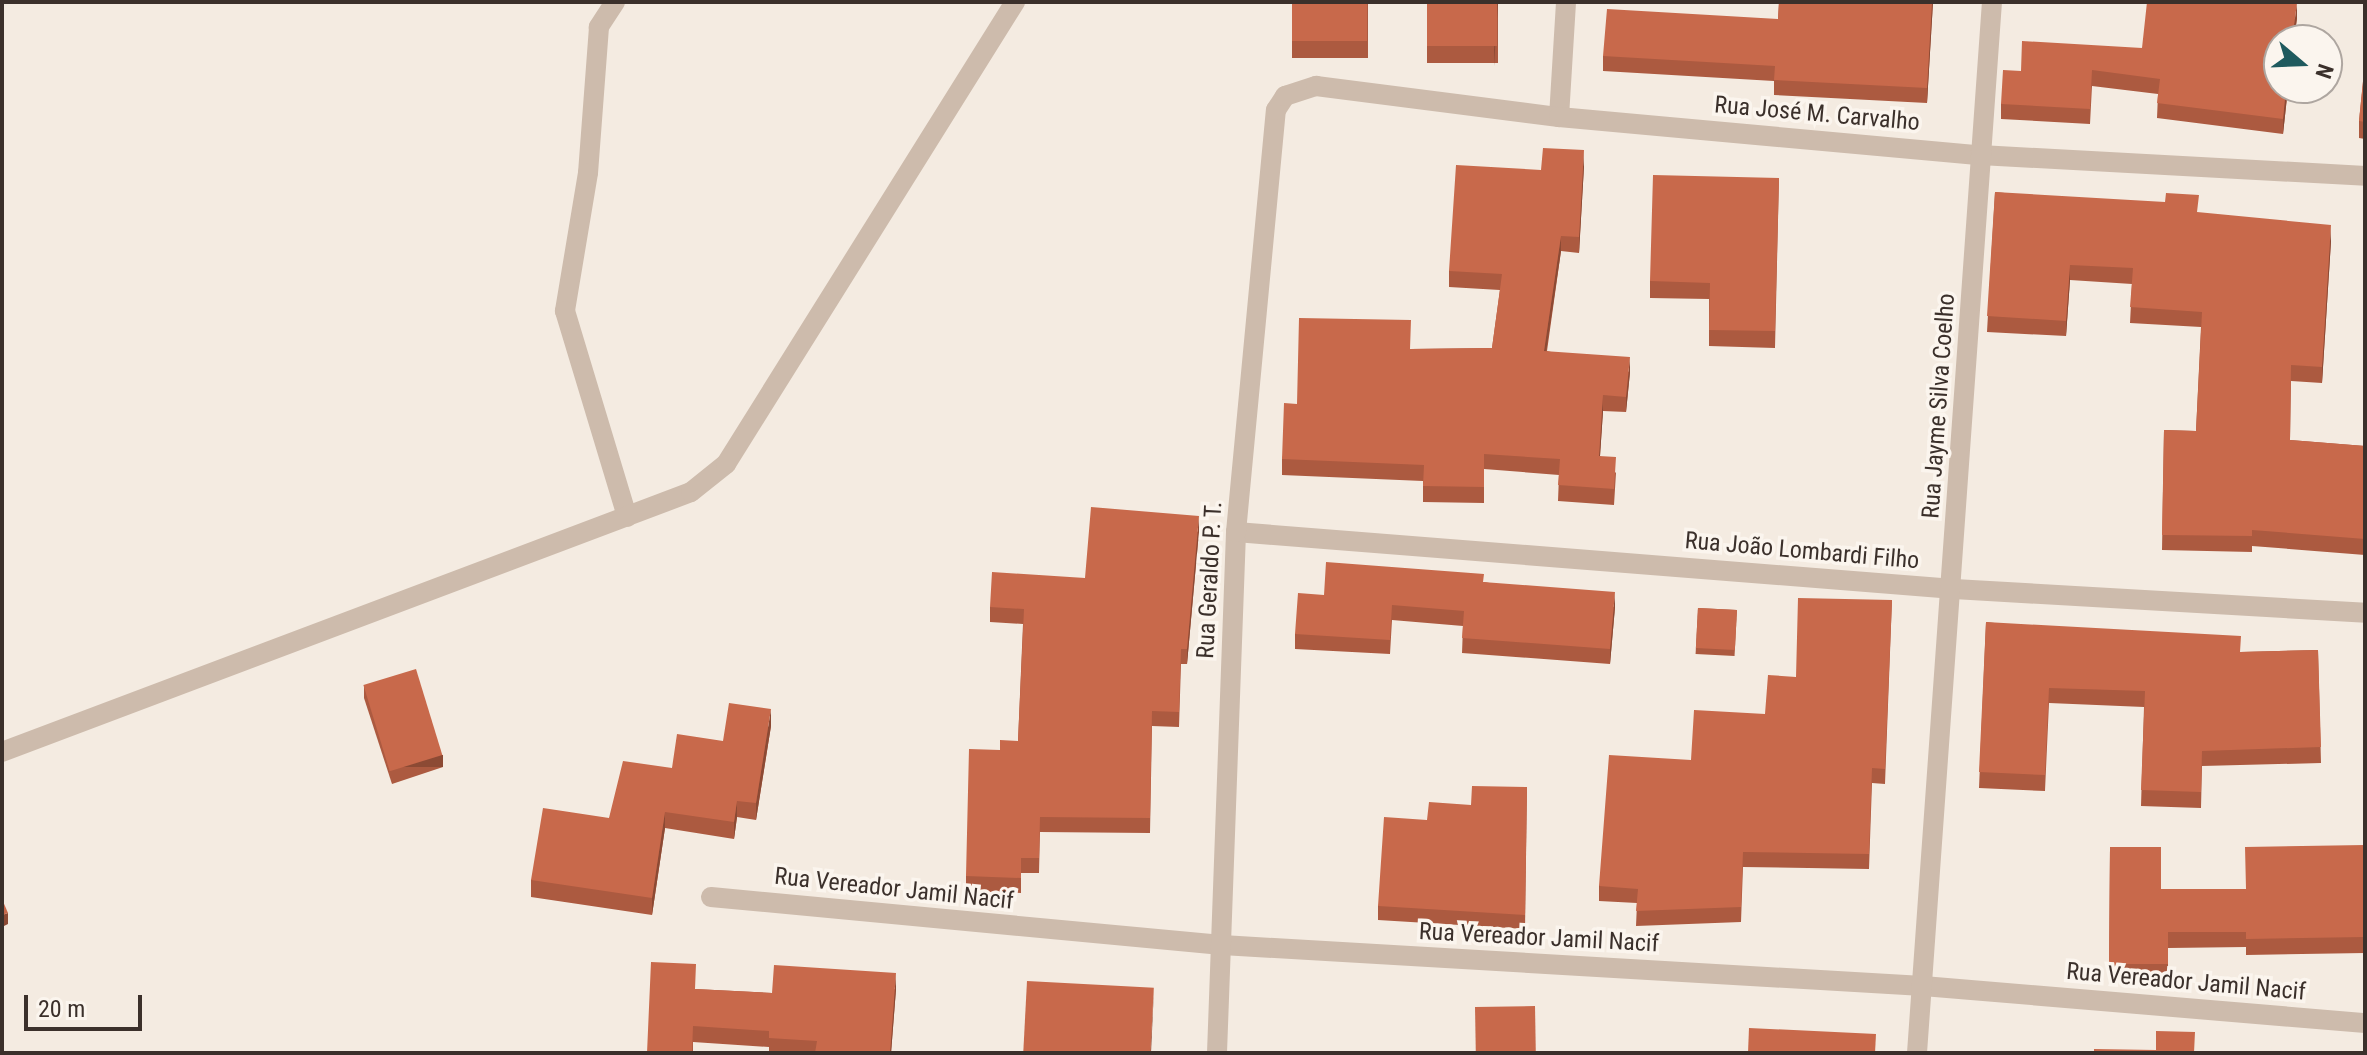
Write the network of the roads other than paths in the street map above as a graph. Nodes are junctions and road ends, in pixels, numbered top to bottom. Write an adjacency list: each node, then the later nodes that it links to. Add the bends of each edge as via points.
1 (615, 2): 9 (street, via 599,27 588,173 565,311)
2 (1015, 2): 9 (street, via 726,464 691,492)
3 (1566, 2): 6 (street)
4 (1992, 2): 7 (street, Rua Jayme Silva Coelho)
5 (1276, 110): 6 (street, Rua José M. Carvalho, via 1285,96 1316,86); 10 (street, Rua Geraldo P. T.)
6 (1559, 117): 7 (street, Rua José M. Carvalho)
7 (1980, 155): 8 (street, Rua José M. Carvalho); 11 (street, Rua Jayme Silva Coelho)
8 (2365, 176)
9 (627, 517): 13 (street)
10 (1236, 532): 11 (street, Rua João Lombardi Filho); 15 (street, Rua Geraldo P. T.)
11 (1954, 589): 12 (street, Rua João Lombardi Filho); 16 (street, Rua Jayme Silva Coelho)
12 (2365, 613)
13 (2, 752)
14 (711, 897): 15 (street, Rua Vereador Jamil Nacif)
15 (1222, 945): 16 (street, Rua Vereador Jamil Nacif); 18 (street, Rua Geraldo P. T.)
16 (1923, 986): 17 (street, Rua Vereador Jamil Nacif); 19 (street, Rua Jayme Silva Coelho)
17 (2365, 1023)
18 (1217, 1053)
19 (1917, 1053)

